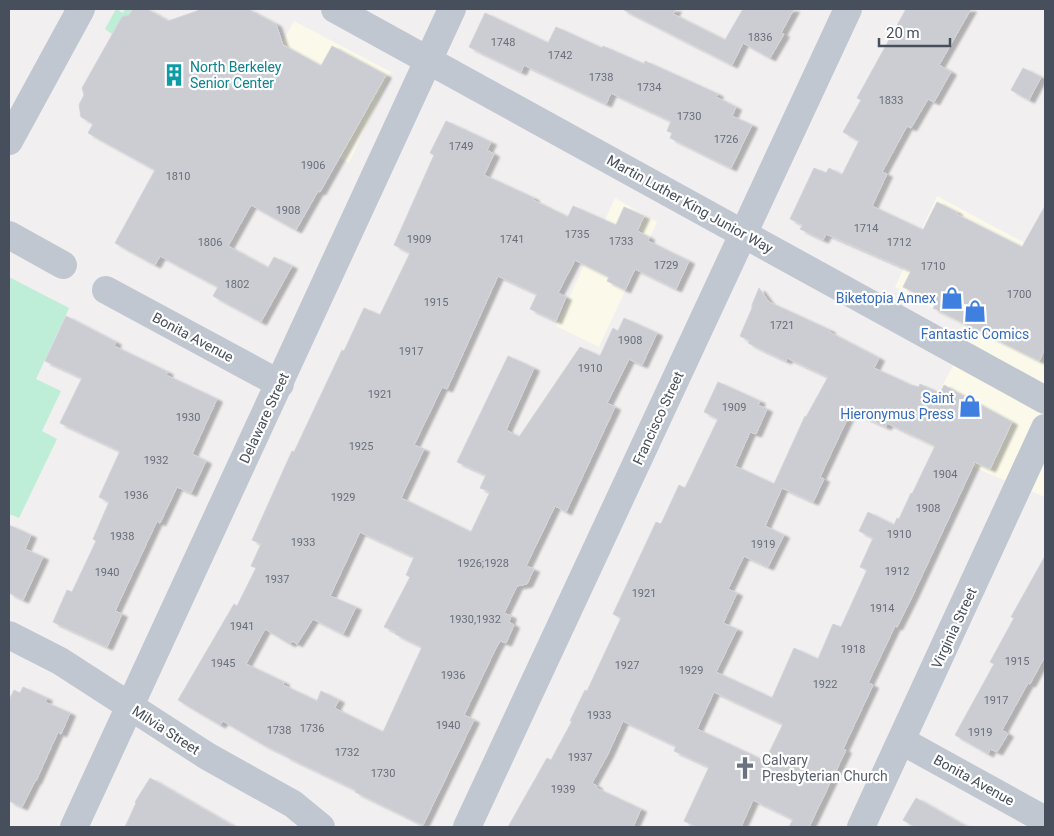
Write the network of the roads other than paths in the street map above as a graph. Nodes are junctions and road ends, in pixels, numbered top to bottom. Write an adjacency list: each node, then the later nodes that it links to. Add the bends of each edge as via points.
1 (81, 9): 6 (street)
2 (335, 9): 5 (street, Martin Luther King Junior Way)
3 (452, 9): 5 (street, Delaware Street)
4 (848, 9): 7 (street, Francisco Street)
5 (430, 60): 7 (street, Martin Luther King Junior Way); 11 (street, Delaware Street)
6 (9, 141)
7 (744, 234): 12 (street, Martin Luther King Junior Way); 20 (street, Francisco Street)
8 (9, 235): 9 (street)
9 (63, 265)
10 (106, 290): 11 (street, Bonita Avenue)
11 (280, 384): 15 (street, Delaware Street)
12 (1045, 400)
13 (1045, 428): 16 (street, Virginia Street)
14 (9, 635): 15 (street, Milvia Street, via 60,661)
15 (130, 707): 18 (street, Delaware Street); 19 (street, Milvia Street, via 206,756 293,804)
16 (902, 741): 17 (street, Bonita Avenue); 21 (street, Virginia Street)
17 (1045, 820)
18 (74, 827)
19 (321, 827)
20 (467, 827)
21 (861, 827)

